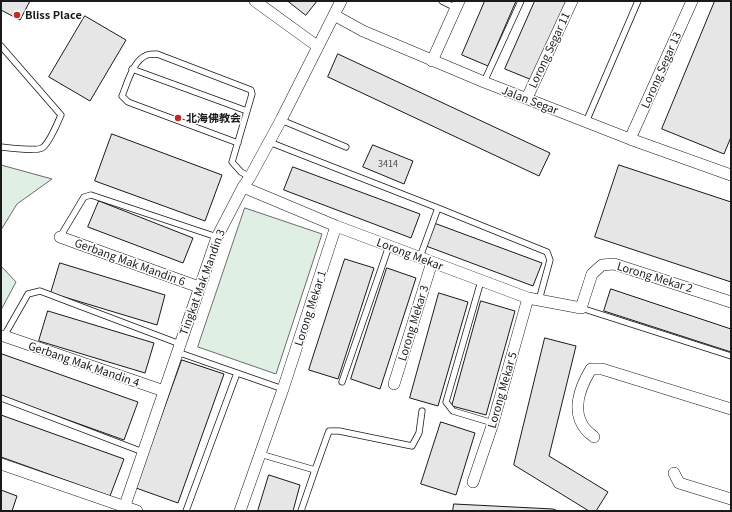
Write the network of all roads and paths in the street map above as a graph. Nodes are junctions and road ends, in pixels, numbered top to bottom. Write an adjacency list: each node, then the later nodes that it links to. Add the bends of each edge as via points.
1 (254, 1): 11 (street)
2 (341, 1): 9 (street, Tingkat Mak Mandin 3)
3 (442, 1): 8 (lane)
4 (521, 1): 14 (lane)
5 (572, 1): 15 (street, Lorong Segar 11)
6 (638, 1): 18 (lane)
7 (692, 1): 19 (street, Lorong Segar 13)
8 (457, 4): 12 (street)
9 (334, 15): 11 (street, Tingkat Mak Mandin 3); 12 (street, Jalan Segar, via 363,31)
10 (1, 46): 22 (lane, via 60,115 57,126 42,149)
11 (317, 46): 17 (street, Tingkat Mak Mandin 3)
12 (432, 60): 14 (street, Jalan Segar)
13 (132, 70): 16 (lane); 16 (lane, via 146,55 156,54 251,90); 21 (lane, via 122,96 128,102)
14 (484, 82): 15 (street, Jalan Segar)
15 (527, 98): 18 (street, Jalan Segar)
16 (247, 111): 21 (lane)
17 (281, 120): 20 (street, Tingkat Mak Mandin 3); 23 (lane)
18 (586, 122): 19 (street, Jalan Segar)
19 (630, 139): 24 (street, Jalan Segar)
20 (269, 142): 25 (street, Tingkat Mak Mandin 3); 27 (lane)
21 (238, 143): 25 (lane, via 232,162)
22 (1, 147)
23 (346, 147)
24 (731, 175)
25 (250, 177): 26 (street, Tingkat Mak Mandin 3)
26 (243, 187): 28 (street, Lorong Mekar); 30 (street, Tingkat Mak Mandin 3)
27 (438, 208): 32 (lane); 36 (lane, via 546,252 550,260)
28 (336, 226): 31 (street, Lorong Mekar); 45 (street, Lorong Mekar 1)
29 (60, 236): 30 (lane, via 84,197 91,195); 35 (street, Gerbang Mak Mandin 6)
30 (216, 237): 35 (street, Tingkat Mak Mandin 3)
31 (389, 246): 32 (street, Lorong Mekar); 43 (lane)
32 (420, 257): 33 (street, Lorong Mekar)
33 (432, 262): 34 (street, Lorong Mekar); 44 (street, Lorong Mekar 3)
34 (481, 281): 36 (street, Lorong Mekar); 50 (lane, via 446,402 453,411)
35 (199, 287): 40 (street, Tingkat Mak Mandin 3)
36 (533, 299): 38 (street, Lorong Mekar); 50 (street, Lorong Mekar 5)
37 (731, 302): 38 (street, Lorong Mekar 2, via 614,264 602,266 592,274)
38 (581, 308): 41 (lane)
39 (4, 336): 40 (lane, via 28,294 40,291); 46 (street, Gerbang Mak Mandin 4)
40 (179, 348): 42 (lane); 46 (street, Tingkat Mak Mandin 3)
41 (731, 356)
42 (237, 373): 45 (lane); 61 (lane)
43 (342, 382)
44 (394, 384)
45 (283, 389): 53 (street, Lorong Mekar 1)
46 (164, 391): 52 (street, Tingkat Mak Mandin 3)
47 (1, 398): 52 (lane)
48 (731, 409): 51 (street, via 602,369 591,369 579,396 577,410 580,421)
49 (422, 410): 55 (lane, via 420,433 412,446 329,431)
50 (493, 423): 57 (street, Lorong Mekar 5)
51 (594, 437)
52 (143, 452): 59 (street, Tingkat Mak Mandin 3)
53 (260, 454): 55 (lane); 62 (street, Lorong Mekar 1)
54 (1, 464): 59 (street)
55 (315, 470): 63 (lane)
56 (674, 473): 58 (street, via 679,483)
57 (473, 482)
58 (731, 499)
59 (124, 509): 60 (street)
60 (137, 511)
61 (186, 511)
62 (240, 511)
63 (302, 511)

